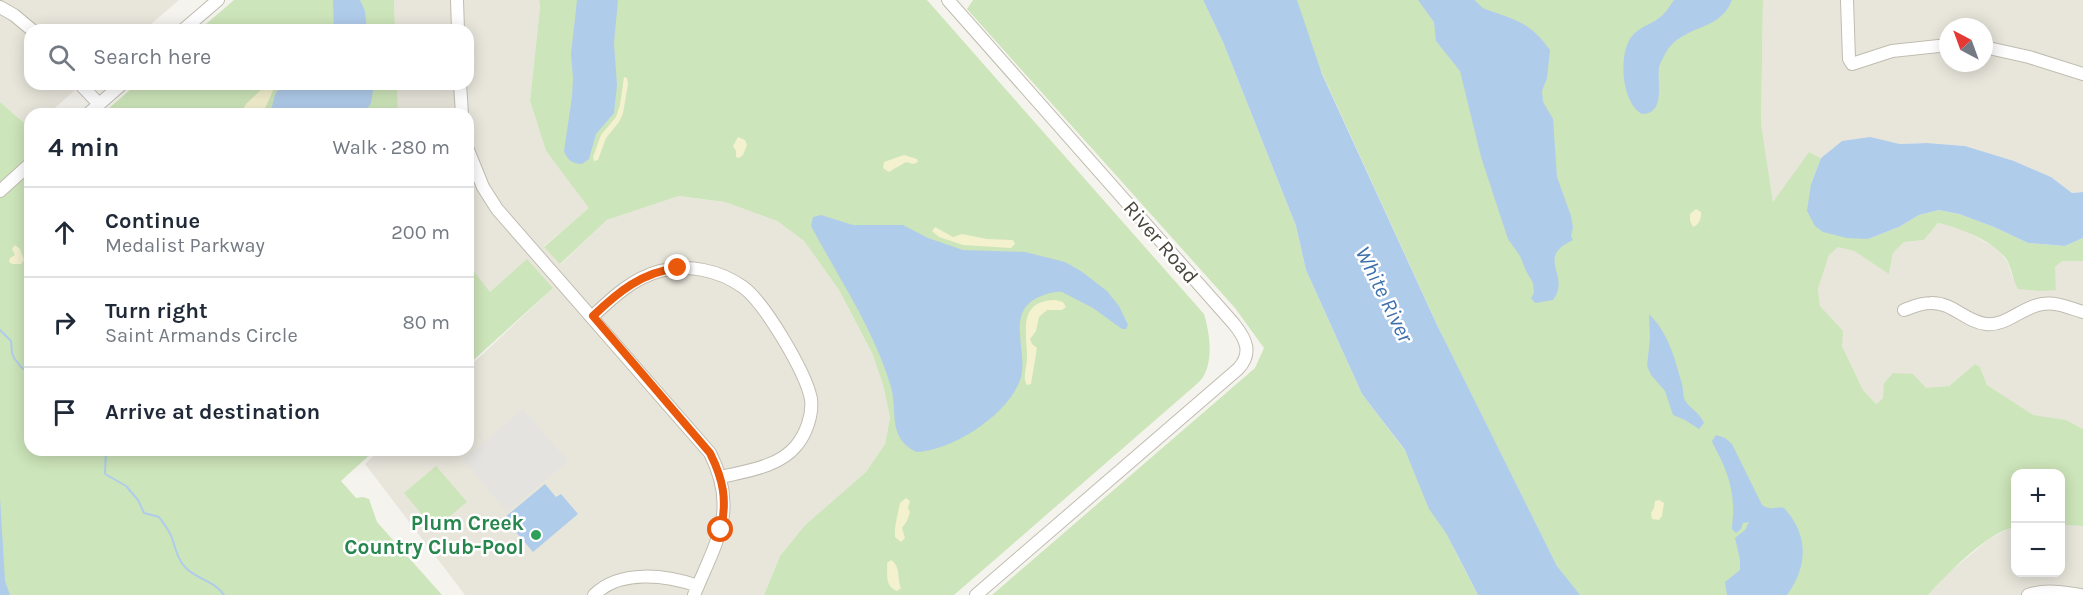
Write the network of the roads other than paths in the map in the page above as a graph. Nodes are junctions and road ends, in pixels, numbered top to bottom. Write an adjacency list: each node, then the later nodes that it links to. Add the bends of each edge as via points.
1 (218, 0): 7 (street)
2 (457, 0): 8 (street)
3 (948, 0): 27 (street, River Road, via 1234,324 1246,342 1247,354 1241,366)
4 (1847, 0): 9 (street, via 1852,64 1892,51)
5 (0, 7): 6 (street)
6 (25, 24)
7 (190, 24)
8 (458, 24)
9 (1939, 46)
10 (1993, 49): 11 (street)
11 (2083, 74)
12 (86, 90): 15 (street)
13 (115, 90): 15 (street)
14 (460, 90): 17 (street)
15 (99, 104): 16 (street)
16 (95, 108)
17 (462, 108)
18 (474, 164): 23 (street, via 497,209)
19 (24, 169): 20 (street)
20 (0, 191)
21 (1904, 310): 22 (street, via 1941,304 1970,319 1992,324 2043,304)
22 (2083, 312)
23 (593, 316): 24 (street, via 703,443); 24 (street, via 642,277 678,268 723,276 762,304 807,387 811,414 801,440 783,457)
24 (721, 477): 25 (street, via 721,530)
25 (696, 591): 26 (street, via 664,577 634,578 612,583)
26 (594, 595)
27 (976, 595)
28 (2028, 595): 29 (street, via 2056,591)
29 (2080, 595)

